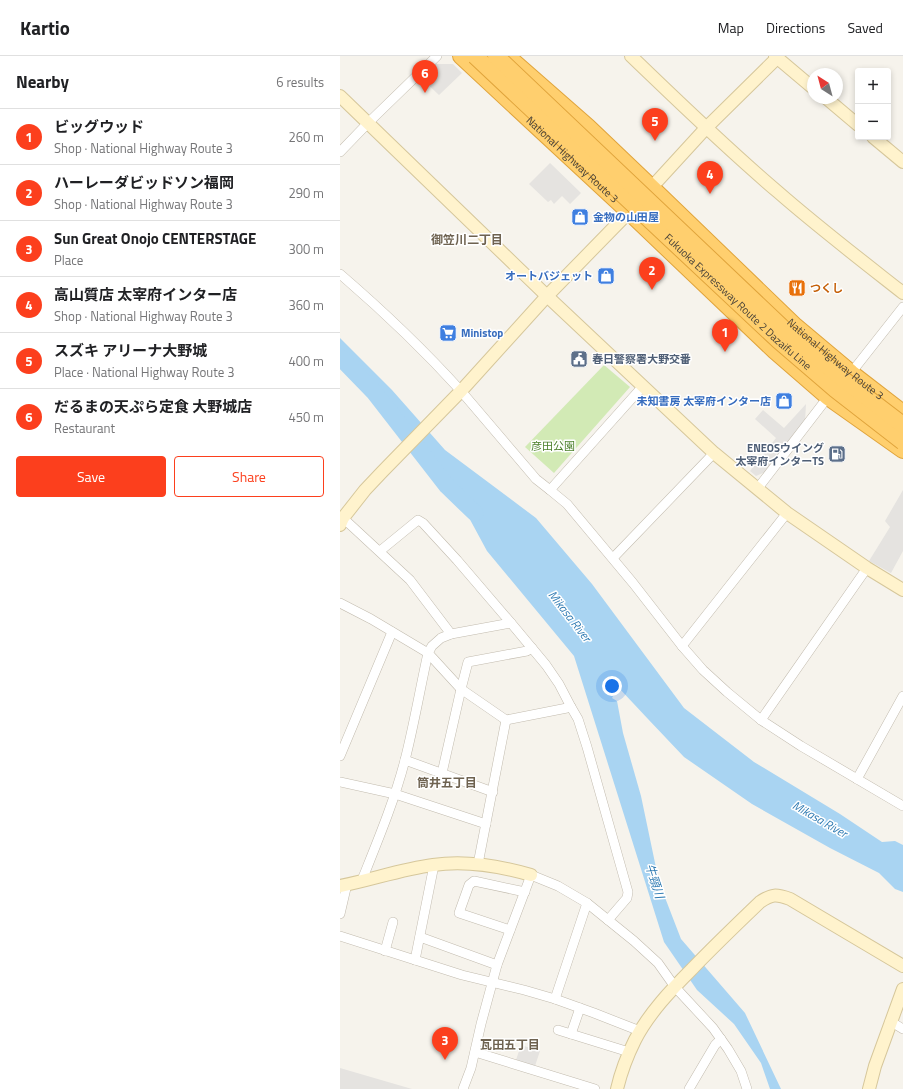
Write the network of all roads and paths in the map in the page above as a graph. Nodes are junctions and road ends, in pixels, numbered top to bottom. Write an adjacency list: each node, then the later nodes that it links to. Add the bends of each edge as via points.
1 (437, 56): 12 (street)
2 (461, 56): 18 (highway, National Highway Route 3)
3 (475, 56): 29 (highway, Fukuoka Expressway Route 2 Dazaifu Line, bridge, via 779,341)
4 (496, 56): 28 (highway, Fukuoka Expressway Route 2 Dazaifu Line, bridge, via 787,332)
5 (507, 56): 17 (highway, National Highway Route 3, via 588,127)
6 (631, 56): 13 (street)
7 (776, 57): 8 (street); 13 (street)
8 (807, 83)
9 (340, 96): 12 (street)
10 (833, 104): 11 (street)
11 (855, 122)
12 (368, 123): 15 (street); 21 (street)
13 (706, 128): 17 (street); 20 (street, via 777,192)
14 (877, 140): 16 (street)
15 (340, 152)
16 (903, 162)
17 (652, 188): 18 (street); 23 (highway, National Highway Route 3, via 795,326)
18 (629, 212): 21 (street); 26 (highway, National Highway Route 3, via 775,351)
19 (340, 274): 25 (street, via 372,301)
20 (903, 293)
21 (547, 296): 24 (street); 25 (street)
22 (903, 307): 23 (street)
23 (851, 373): 27 (highway, National Highway Route 3)
24 (643, 386): 31 (street); 33 (street)
25 (461, 391): 33 (street, via 536,479); 35 (street, via 365,490)
26 (828, 397): 30 (highway, National Highway Route 3); 32 (street)
27 (903, 413)
28 (903, 425)
29 (903, 442)
30 (903, 450)
31 (714, 453): 32 (street); 37 (street)
32 (758, 488): 34 (street)
33 (550, 490): 37 (street, via 567,504)
34 (787, 513): 38 (street); 44 (street)
35 (341, 520): 36 (street)
36 (380, 551): 41 (street, via 420,520); 43 (street, via 410,580)
37 (613, 558): 44 (street)
38 (867, 568): 39 (street); 51 (street)
39 (903, 590)
40 (340, 603): 42 (street)
41 (512, 623): 43 (street); 45 (street)
42 (392, 632): 46 (street); 52 (street)
43 (452, 634): 46 (street, via 441,638)
44 (682, 646): 51 (street, via 703,670)
45 (532, 648): 47 (street, via 468,662); 49 (street, via 559,684)
46 (428, 653): 47 (street); 53 (street)
47 (461, 689): 50 (street); 54 (street)
48 (903, 696): 55 (street)
49 (571, 707): 50 (street); 69 (street, via 578,719 587,747 628,892 627,898)
50 (506, 720): 57 (street)
51 (760, 720): 55 (street)
52 (340, 756)
53 (405, 760): 54 (street); 58 (street)
54 (442, 773): 57 (street)
55 (857, 779): 59 (street)
56 (340, 782): 58 (street)
57 (493, 792): 60 (street)
58 (395, 794): 60 (street); 64 (street)
59 (903, 806)
60 (486, 824): 61 (street)
61 (478, 864): 62 (street); 63 (street)
62 (434, 865): 64 (street); 73 (street)
63 (531, 875): 66 (street); 67 (street, via 558,886)
64 (362, 880): 65 (street)
65 (344, 885): 68 (street)
66 (525, 892): 71 (street); 71 (street, via 474,881 469,885 459,913)
67 (587, 903): 69 (street); 81 (street)
68 (340, 914)
69 (608, 920): 79 (street, via 658,963)
70 (393, 922): 74 (street)
71 (510, 930): 76 (street)
72 (340, 936): 74 (street)
73 (420, 937): 75 (street); 76 (street)
74 (385, 951): 75 (street)
75 (415, 960): 78 (street, via 462,976)
76 (497, 965): 78 (street)
77 (903, 966): 79 (street, via 790,900 780,896 769,896)
78 (492, 982): 81 (street); 89 (street)
79 (677, 984): 86 (street); 88 (street)
80 (903, 989): 83 (street)
81 (555, 999): 82 (street)
82 (580, 1008): 86 (street); 87 (street)
83 (890, 1021): 84 (street); 96 (street)
84 (903, 1029)
85 (558, 1030): 87 (street)
86 (640, 1031): 90 (street)
87 (571, 1034): 90 (street)
88 (721, 1039): 94 (street); 95 (street, via 741,1071)
89 (474, 1052): 91 (street); 92 (street)
90 (630, 1052): 93 (street)
91 (463, 1089)
92 (595, 1089)
93 (617, 1089)
94 (689, 1089)
95 (747, 1089)
96 (869, 1089)

